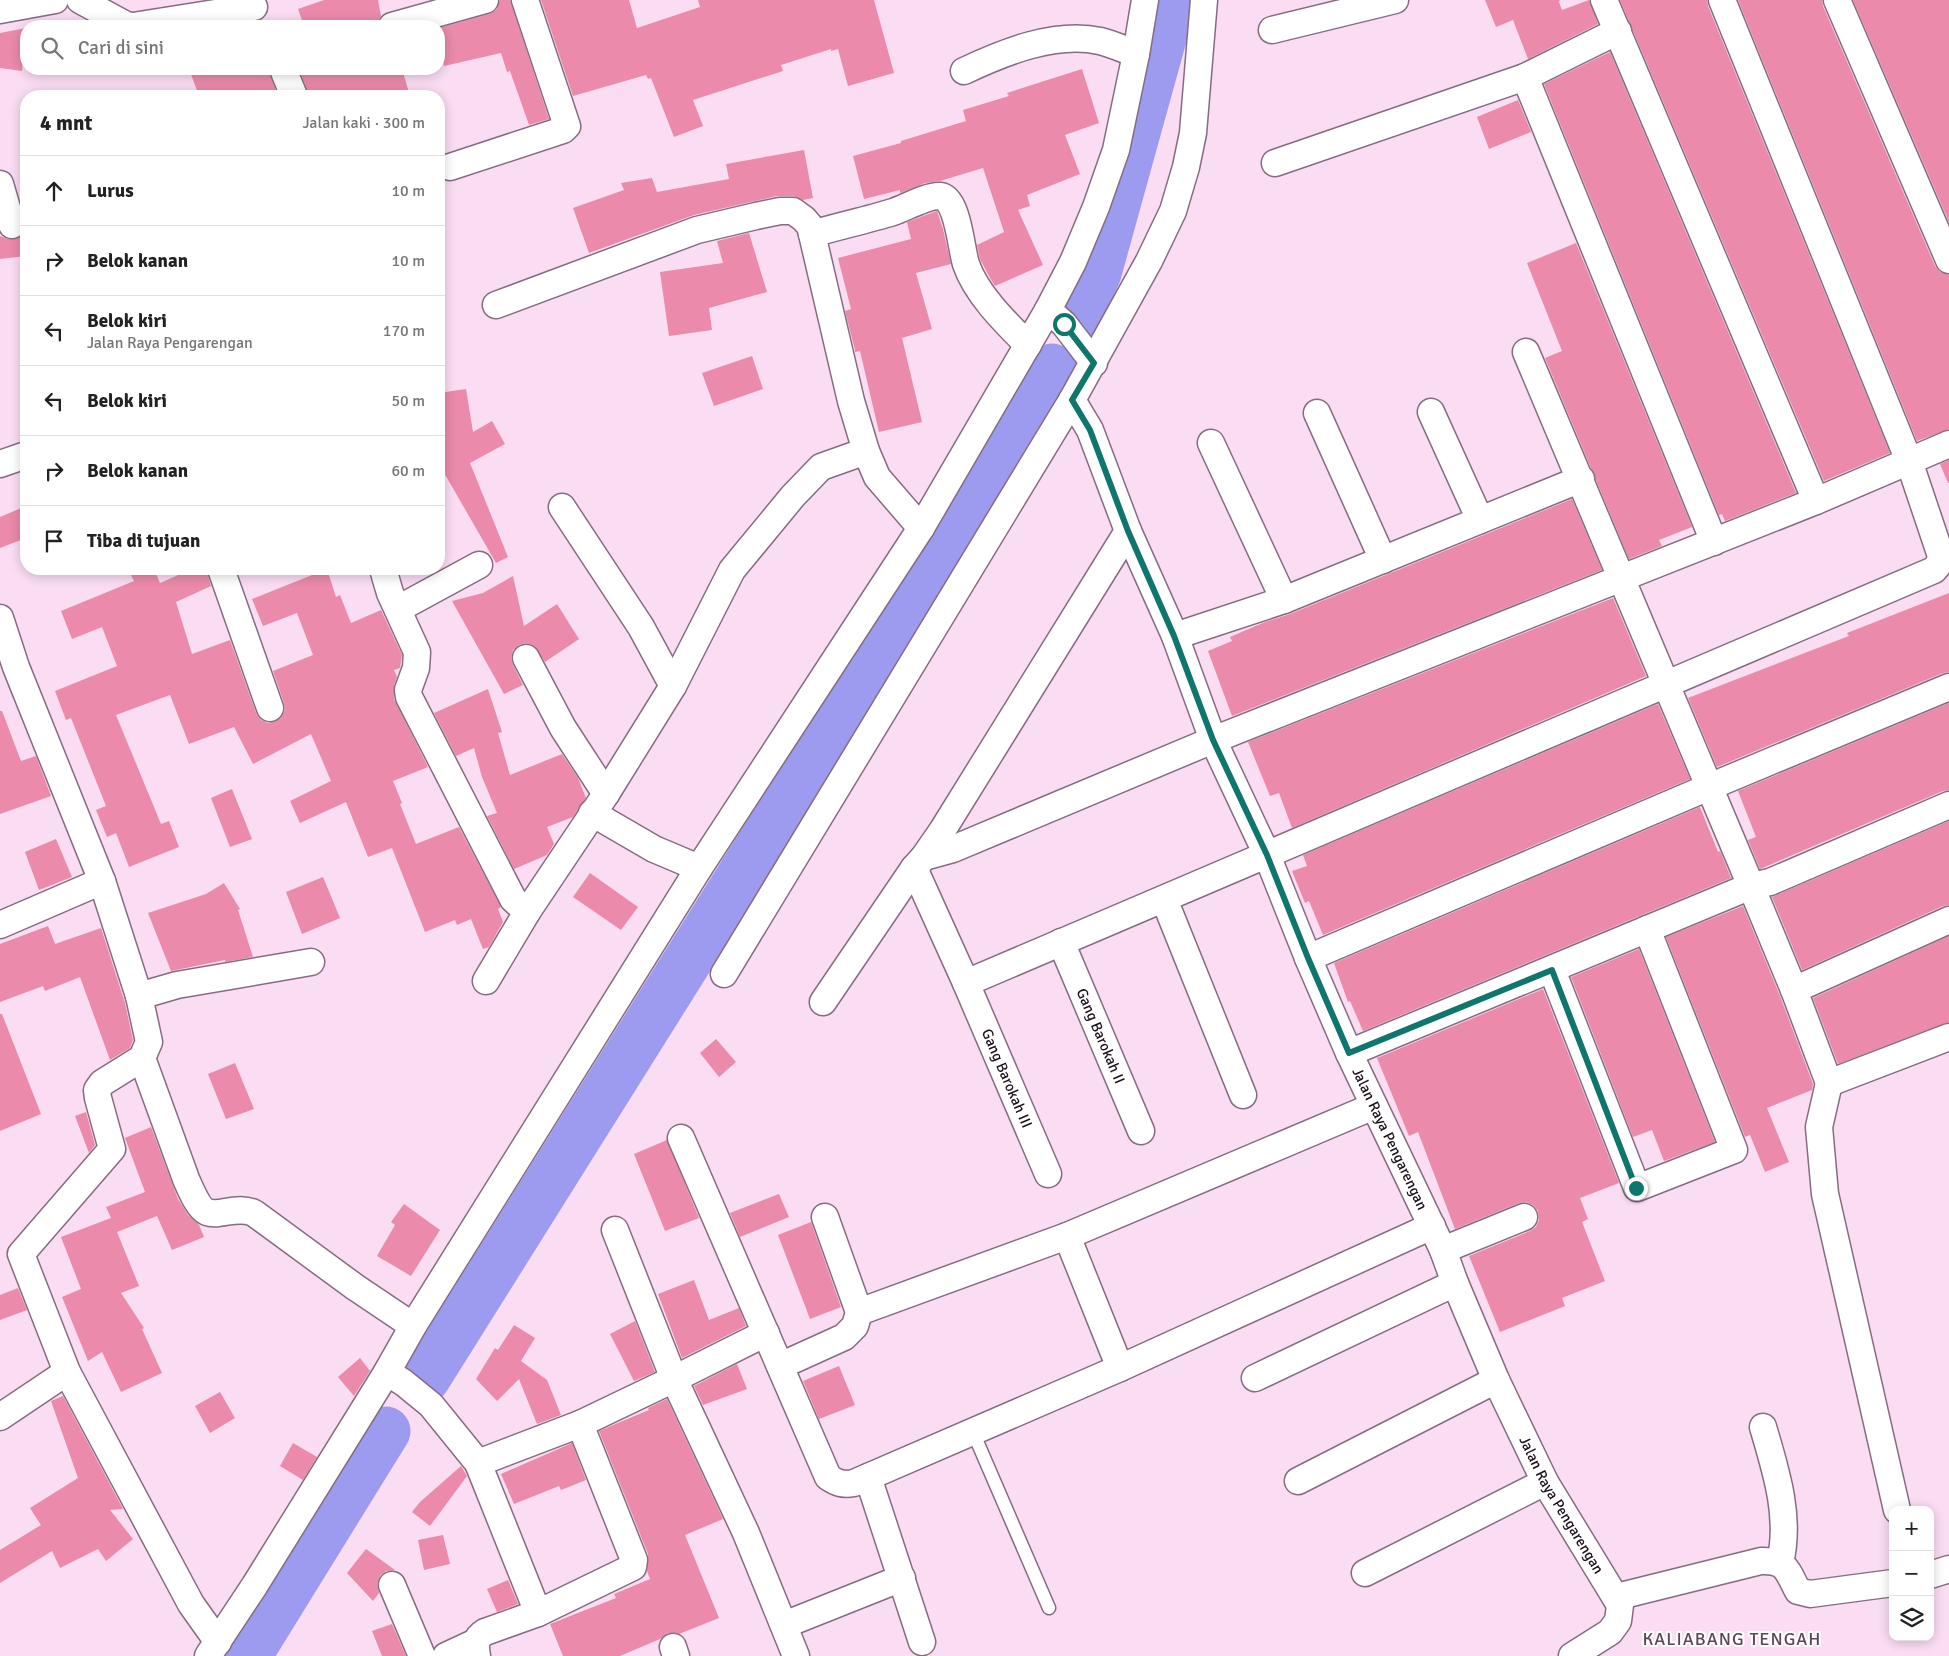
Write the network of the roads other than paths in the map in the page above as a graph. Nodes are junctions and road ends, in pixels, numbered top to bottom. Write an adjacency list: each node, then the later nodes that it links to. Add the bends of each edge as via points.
1 (55, 0): 11 (street)
2 (80, 0): 13 (street)
3 (485, 0): 15 (street)
4 (525, 0): 24 (street, via 567,126)
5 (1145, 0): 18 (street)
6 (1204, 0): 33 (street, via 1193,133 1173,211)
7 (1395, 0): 16 (street)
8 (1604, 0): 17 (street)
9 (1722, 0): 41 (street)
10 (1837, 0): 28 (street)
11 (0, 10)
12 (256, 11): 14 (street)
13 (117, 20)
14 (182, 20)
15 (413, 20)
16 (1272, 30)
17 (1618, 31): 21 (street); 44 (street)
18 (1136, 54): 19 (street, via 1100,41 1056,41 1001,54); 30 (street, via 1116,150 1073,262)
19 (964, 71)
20 (285, 75): 22 (street)
21 (1525, 77): 23 (street); 49 (street)
22 (292, 90)
23 (1275, 163)
24 (450, 167)
25 (0, 184): 26 (street)
26 (12, 225)
27 (812, 234): 29 (street, via 810,226 793,211 756,216 697,230); 31 (street, via 893,212 934,196 945,198 956,216 966,266 1002,319); 39 (street)
28 (1949, 260)
29 (496, 305)
30 (1064, 326): 31 (street); 33 (street)
31 (1028, 345): 47 (street)
32 (1526, 352): 43 (street)
33 (1094, 363): 34 (street)
34 (1072, 400): 48 (street, Jalan Raya Pengarengan, via 1090,430); 82 (street)
35 (1430, 412): 46 (street)
36 (1317, 413): 50 (street)
37 (1211, 443): 55 (street)
38 (1949, 444): 41 (street)
39 (866, 451): 47 (street, via 876,477); 61 (street, via 821,467 792,496 732,570)
40 (20, 457): 42 (street)
41 (1909, 461): 44 (street); 60 (street, via 1941,556 1940,564 1934,570)
42 (0, 464)
43 (1581, 479): 46 (street); 54 (street)
44 (1816, 501): 49 (street)
45 (562, 508): 61 (street, via 641,628)
46 (1480, 520): 50 (street)
47 (921, 528): 70 (street)
48 (1128, 531): 58 (street, Jalan Raya Pengarengan); 69 (street)
49 (1714, 542): 54 (street)
50 (1383, 560): 55 (street)
51 (479, 564): 56 (street)
52 (223, 575): 63 (street)
53 (385, 575): 56 (street)
54 (1622, 578): 60 (street); 64 (street)
55 (1284, 600): 58 (street)
56 (398, 609): 74 (street, via 417,652 409,697 513,899)
57 (0, 618): 71 (street, via 16,667)
58 (1174, 636): 64 (street, Jalan Raya Pengarengan)
59 (526, 658): 66 (street)
60 (1665, 683): 65 (street); 68 (street)
61 (673, 686): 66 (street)
62 (1949, 687): 65 (street)
63 (270, 708)
64 (1213, 740): 68 (street, Jalan Raya Pengarengan); 69 (street)
65 (1709, 787): 72 (street); 79 (street)
66 (599, 804): 70 (street, via 654,849); 74 (street)
67 (1949, 805): 72 (street, via 1770,882)
68 (1267, 855): 73 (street); 79 (street, Jalan Raya Pengarengan)
69 (919, 863): 84 (street, Gang Barokah III); 87 (street)
70 (699, 868): 105 (street)
71 (102, 881): 76 (street); 86 (street)
72 (1751, 886): 77 (street); 85 (street)
73 (1164, 899): 78 (street); 92 (street)
74 (527, 912): 83 (street)
75 (1949, 920): 85 (street)
76 (0, 925)
77 (1646, 929): 81 (street); 81 (street, via 1734,1150 1636,1188)
78 (1061, 942): 84 (street); 94 (street, Gang Barokah II)
79 (1308, 958): 89 (street, Jalan Raya Pengarengan)
80 (311, 962): 86 (street, via 177,985)
81 (1552, 970): 89 (street)
82 (724, 974)
83 (486, 981)
84 (966, 983): 96 (street, Gang Barokah III)
85 (1794, 990): 91 (street)
86 (139, 996): 90 (street, via 149,1042)
87 (823, 1002)
88 (1949, 1037): 91 (street)
89 (1349, 1053): 93 (street, Jalan Raya Pengarengan)
90 (142, 1058): 105 (street, via 186,1179 204,1210 247,1210 254,1213); 109 (street, via 102,1083 97,1090 112,1149 21,1254)
91 (1829, 1083): 122 (street, via 1819,1127 1825,1194)
92 (1243, 1095)
93 (1374, 1106): 99 (street, Jalan Raya Pengarengan); 101 (street)
94 (1141, 1131)
95 (681, 1138): 106 (street)
96 (1048, 1174)
97 (825, 1217): 104 (street)
98 (1524, 1217): 102 (street)
99 (1432, 1226): 102 (street, Jalan Raya Pengarengan); 108 (street)
100 (615, 1230): 112 (street)
101 (1067, 1236): 104 (street); 108 (street)
102 (1443, 1250): 103 (street, Jalan Raya Pengarengan)
103 (1455, 1283): 111 (street); 113 (street, Jalan Raya Pengarengan)
104 (859, 1312): 107 (street, via 855,1326 844,1337)
105 (413, 1326): 110 (street)
106 (766, 1333): 107 (street); 112 (street)
107 (780, 1366): 119 (street, via 828,1477 837,1484 845,1485)
108 (1120, 1368): 117 (street)
109 (67, 1372): 114 (street); 135 (street)
110 (395, 1377): 118 (street, via 430,1405); 135 (street)
111 (1255, 1378)
112 (674, 1379): 115 (street); 133 (street, via 746,1533)
113 (1496, 1380): 120 (street); 121 (street, Jalan Raya Pengarengan)
114 (0, 1416)
115 (580, 1424): 118 (street); 132 (street, via 635,1563 626,1572)
116 (1764, 1427): 123 (street, via 1780,1485 1784,1548)
117 (973, 1432): 119 (street); 131 (lane)
118 (478, 1463): 132 (street)
119 (868, 1477): 127 (street)
120 (1298, 1481)
121 (1545, 1482): 125 (street); 130 (street, Jalan Raya Pengarengan)
122 (1896, 1506)
123 (1780, 1563): 128 (street, via 1786,1567 1798,1591 1810,1594); 130 (street, via 1761,1561)
124 (1949, 1569): 126 (street)
125 (1365, 1573)
126 (1934, 1574)
127 (902, 1578): 133 (street); 134 (street)
128 (1889, 1584)
129 (392, 1585): 137 (street)
130 (1616, 1597): 140 (street, Jalan Raya Pengarengan, via 1620,1605 1618,1621 1610,1632)
131 (1049, 1608)
132 (538, 1613): 136 (street, via 478,1636)
133 (784, 1625): 139 (street)
134 (922, 1642)
135 (213, 1649)
136 (476, 1649): 138 (street)
137 (422, 1656)
138 (446, 1656)
139 (796, 1656)
140 (1572, 1656)

